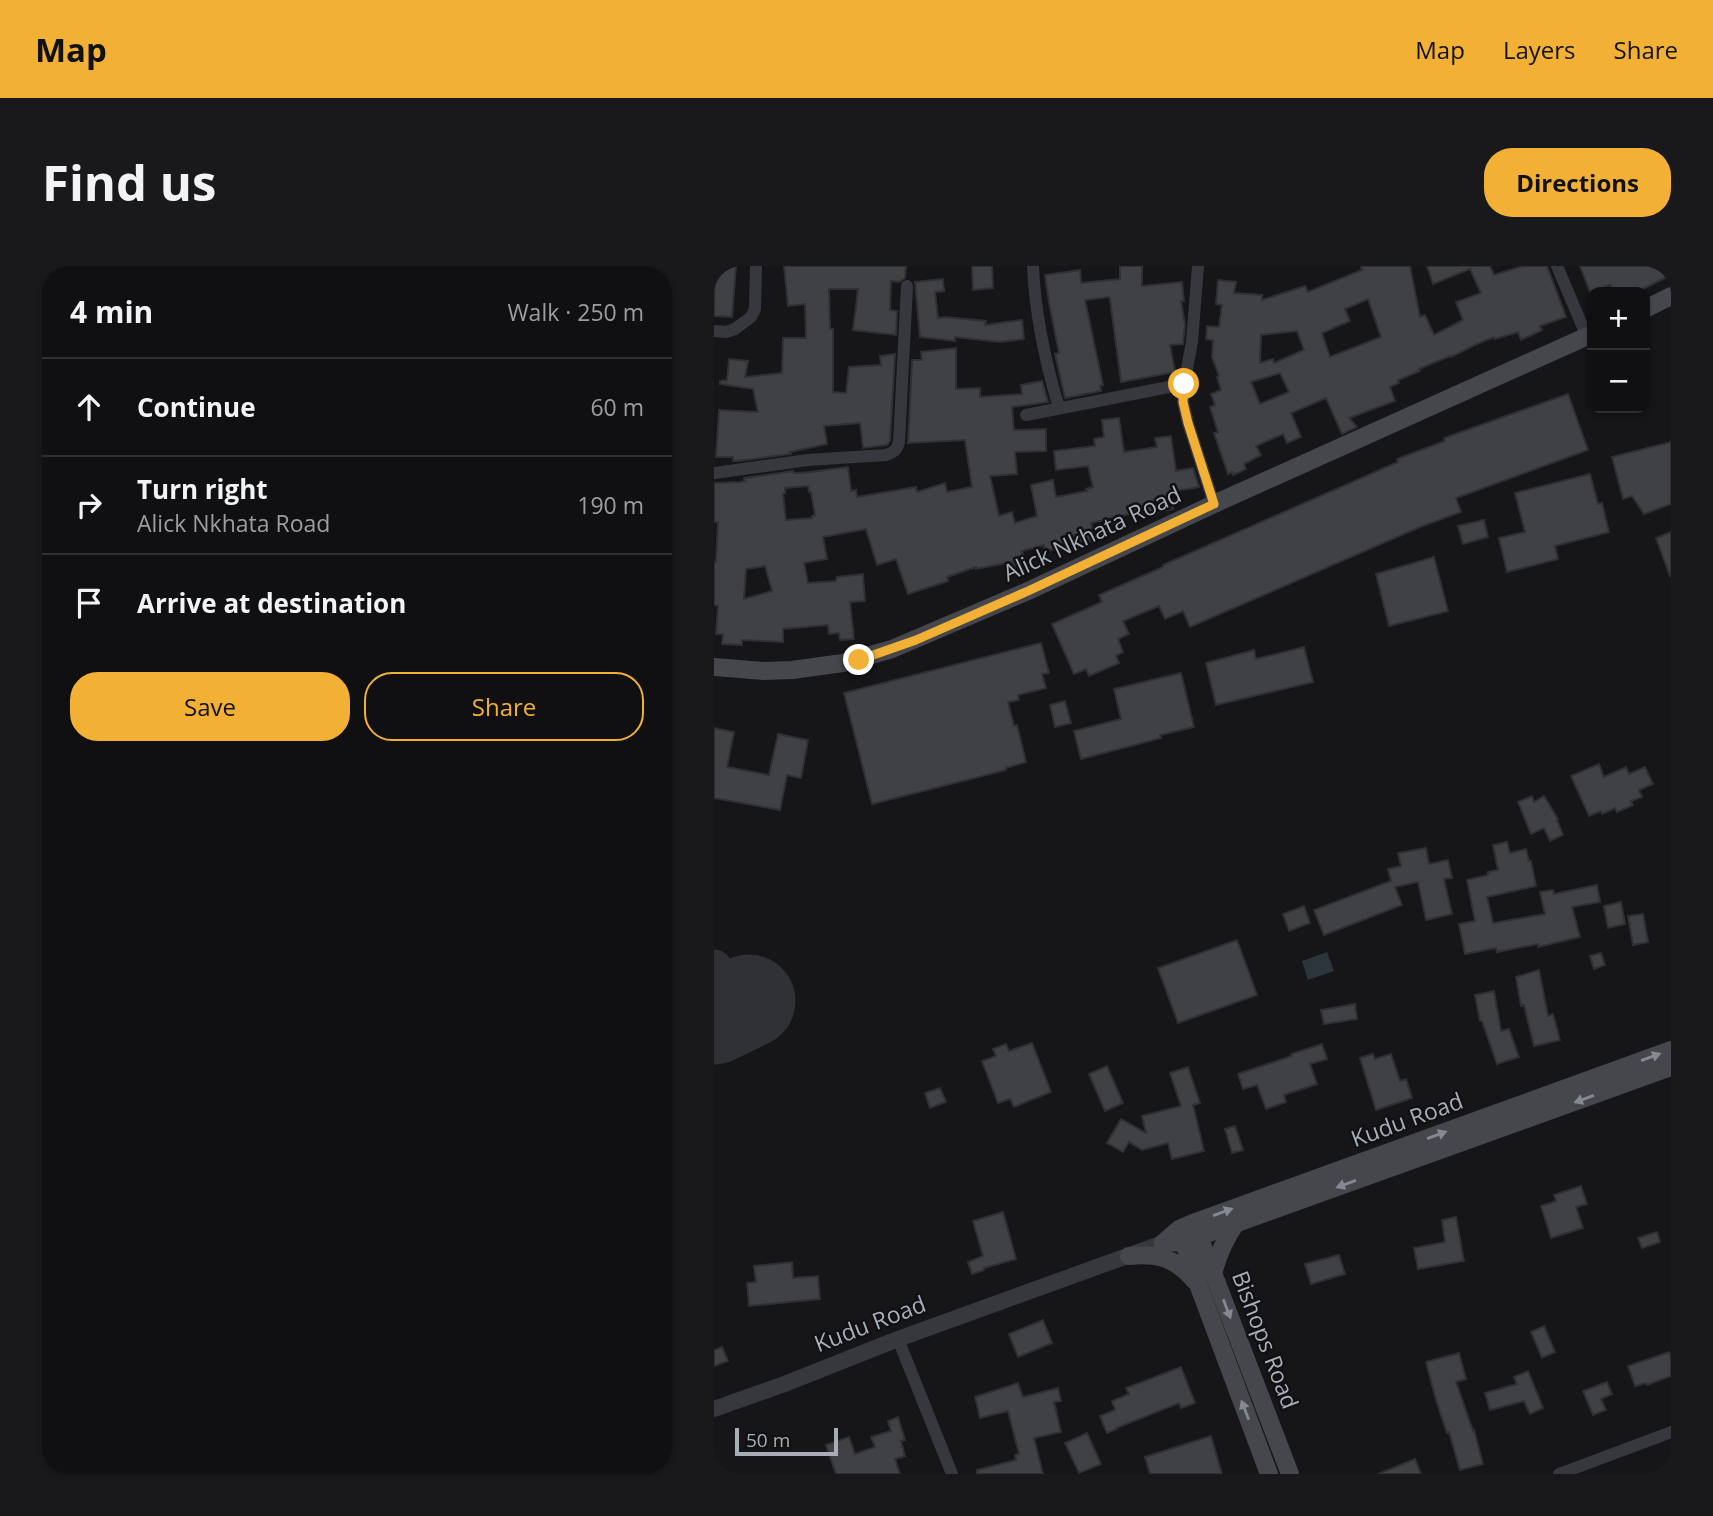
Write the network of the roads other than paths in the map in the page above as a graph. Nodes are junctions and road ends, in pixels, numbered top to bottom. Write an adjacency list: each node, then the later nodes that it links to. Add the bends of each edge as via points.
1 (755, 266): 9 (street, via 751,317 735,329)
2 (1033, 266): 12 (street, via 1039,328)
3 (1198, 266): 11 (street)
4 (1557, 266): 8 (street)
5 (906, 286): 14 (street, via 900,442 893,453)
6 (1671, 296): 7 (main road)
7 (1650, 306)
8 (1587, 330)
9 (714, 331)
10 (1587, 337): 15 (main road, Alick Nkhata Road)
11 (1184, 384): 12 (street); 15 (street, via 1188,423)
12 (1059, 408): 13 (street)
13 (1026, 415)
14 (714, 473)
15 (1214, 504): 16 (main road, Alick Nkhata Road, via 892,649 843,663 792,670)
16 (714, 667)
17 (1671, 1050): 20 (main road, Kudu Road, one-way to 17)
18 (1671, 1067): 19 (main road, Kudu Road, one-way to 19)
19 (1236, 1223): 20 (main road, Kudu Road); 23 (main road)
20 (1189, 1233): 21 (main road, Kudu Road); 23 (main road, Bishops Road); 24 (main road, Bishops Road)
21 (1163, 1243): 22 (street, Kudu Road)
22 (1129, 1256): 24 (main road, via 1168,1258); 25 (street, Kudu Road)
23 (1213, 1274): 30 (main road, Bishops Road, one-way to 30)
24 (1198, 1284): 29 (main road, Bishops Road, one-way to 24)
25 (898, 1339): 26 (street, Kudu Road); 28 (street)
26 (714, 1409)
27 (1671, 1432): 31 (street)
28 (952, 1474)
29 (1269, 1474)
30 (1290, 1474)
31 (1559, 1474)

